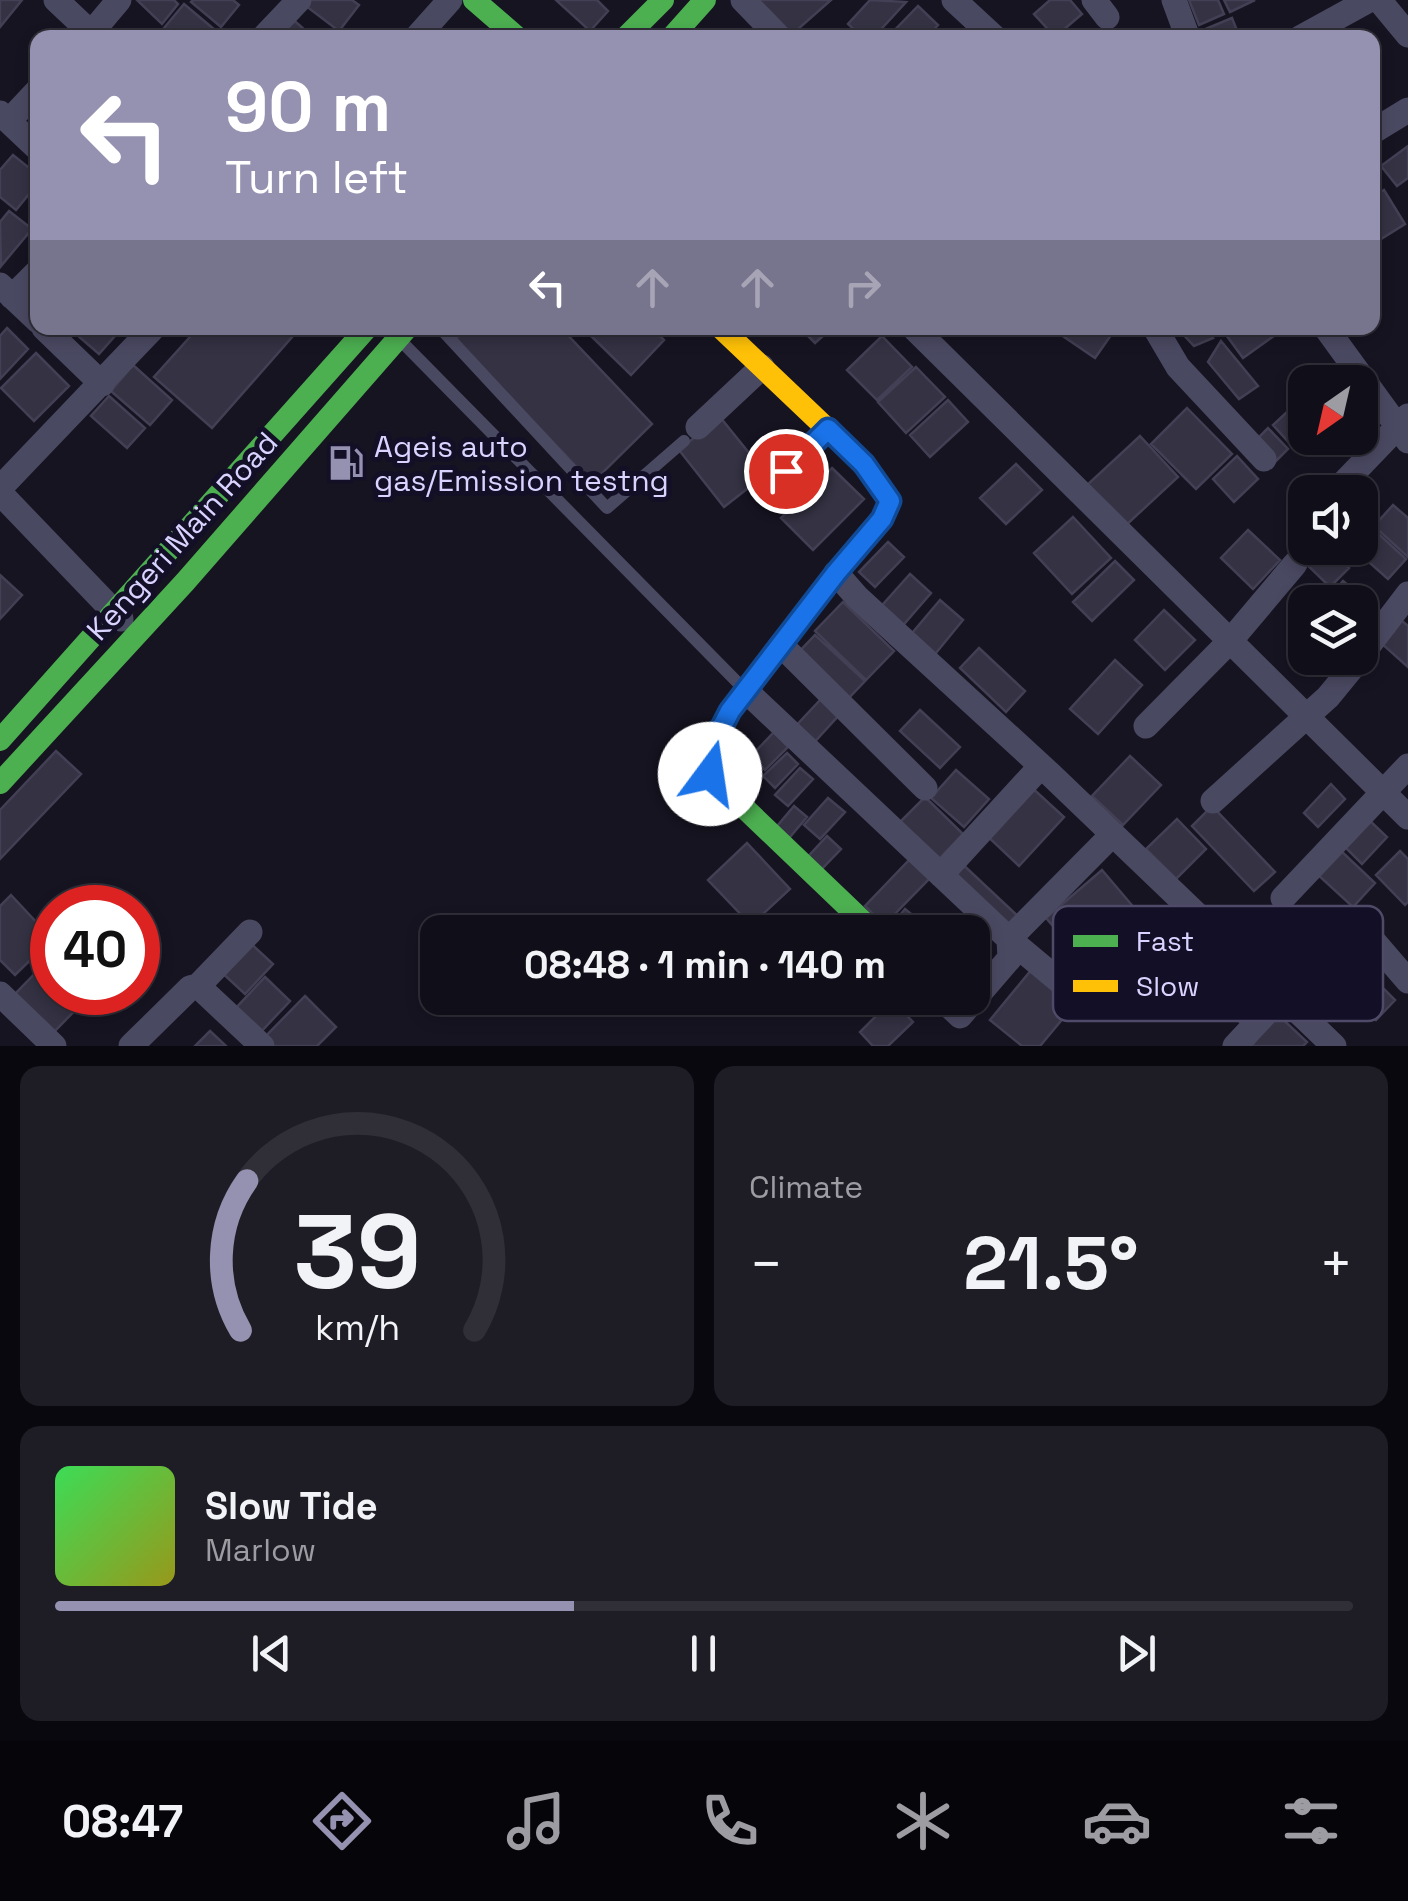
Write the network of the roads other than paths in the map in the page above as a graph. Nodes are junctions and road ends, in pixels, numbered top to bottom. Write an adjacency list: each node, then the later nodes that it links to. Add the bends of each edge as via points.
1 (56, 0): 13 (street)
2 (119, 0): 14 (street)
3 (299, 0): 15 (street)
4 (450, 0): 16 (street)
5 (474, 0): 17 (main road)
6 (663, 0): 18 (main road)
7 (705, 0): 19 (main road)
8 (743, 0): 20 (street)
9 (954, 0): 21 (street)
10 (1174, 0): 22 (street)
11 (1369, 0): 23 (street)
12 (1379, 0): 24 (street)
13 (84, 30)
14 (93, 30)
15 (271, 30)
16 (423, 30)
17 (509, 30)
18 (633, 30)
19 (678, 30)
20 (772, 30)
21 (986, 30)
22 (1185, 30)
23 (1315, 30)
24 (1408, 35)
25 (30, 96): 27 (street)
26 (1408, 110): 28 (street)
27 (4, 117): 29 (street)
28 (1380, 127)
29 (30, 141)
30 (30, 276): 31 (street)
31 (6, 291): 32 (street)
32 (30, 314)
33 (51, 335): 44 (street)
34 (147, 335): 44 (street)
35 (361, 335): 55 (main road, Kengeri Main Road)
36 (401, 335): 57 (main road, Kengeri Main Road)
37 (405, 335): 61 (lane)
38 (446, 335): 47 (lane, via 606,508)
39 (728, 335): 43 (main road)
40 (921, 335): 58 (street)
41 (1159, 335): 48 (street, via 1178,367)
42 (1332, 335): 45 (street)
43 (762, 367): 46 (main road); 47 (street)
44 (102, 384): 50 (street)
45 (1404, 427): 49 (street)
46 (828, 429): 51 (street); 53 (main road, via 890,501)
47 (691, 434)
48 (1264, 459)
49 (1353, 475)
50 (0, 491): 55 (street)
51 (764, 492)
52 (1293, 565): 58 (street)
53 (836, 573): 59 (main road); 65 (street)
54 (1408, 594): 56 (street)
55 (116, 614): 57 (street); 64 (main road, Kengeri Main Road)
56 (1378, 633)
57 (136, 634): 67 (main road, Kengeri Main Road)
58 (1231, 640): 62 (street); 63 (street)
59 (781, 645): 61 (main road); 68 (street)
60 (1346, 675): 62 (street)
61 (746, 691): 73 (street); 76 (main road, via 714,742 710,774)
62 (1306, 716): 69 (street); 70 (street)
63 (1146, 726)
64 (2, 734)
65 (1041, 766): 72 (street); 73 (street)
66 (1408, 766): 69 (street)
67 (0, 783)
68 (925, 788)
69 (1382, 792): 71 (street); 74 (street)
70 (1214, 801)
71 (1408, 817)
72 (1113, 834): 75 (street); 78 (street)
73 (942, 875): 78 (street)
74 (1283, 898)
75 (1188, 906)
76 (856, 915)
77 (250, 932): 83 (street)
78 (1009, 939): 80 (street); 81 (street, via 1010,958)
79 (1383, 952): 82 (street)
80 (1053, 972)
81 (990, 981)
82 (1408, 981)
83 (198, 986): 88 (street); 89 (street)
84 (0, 994): 87 (street)
85 (1258, 1021): 90 (street)
86 (1308, 1021): 91 (street)
87 (54, 1046)
88 (131, 1046)
89 (262, 1046)
90 (1235, 1046)
91 (1334, 1046)

